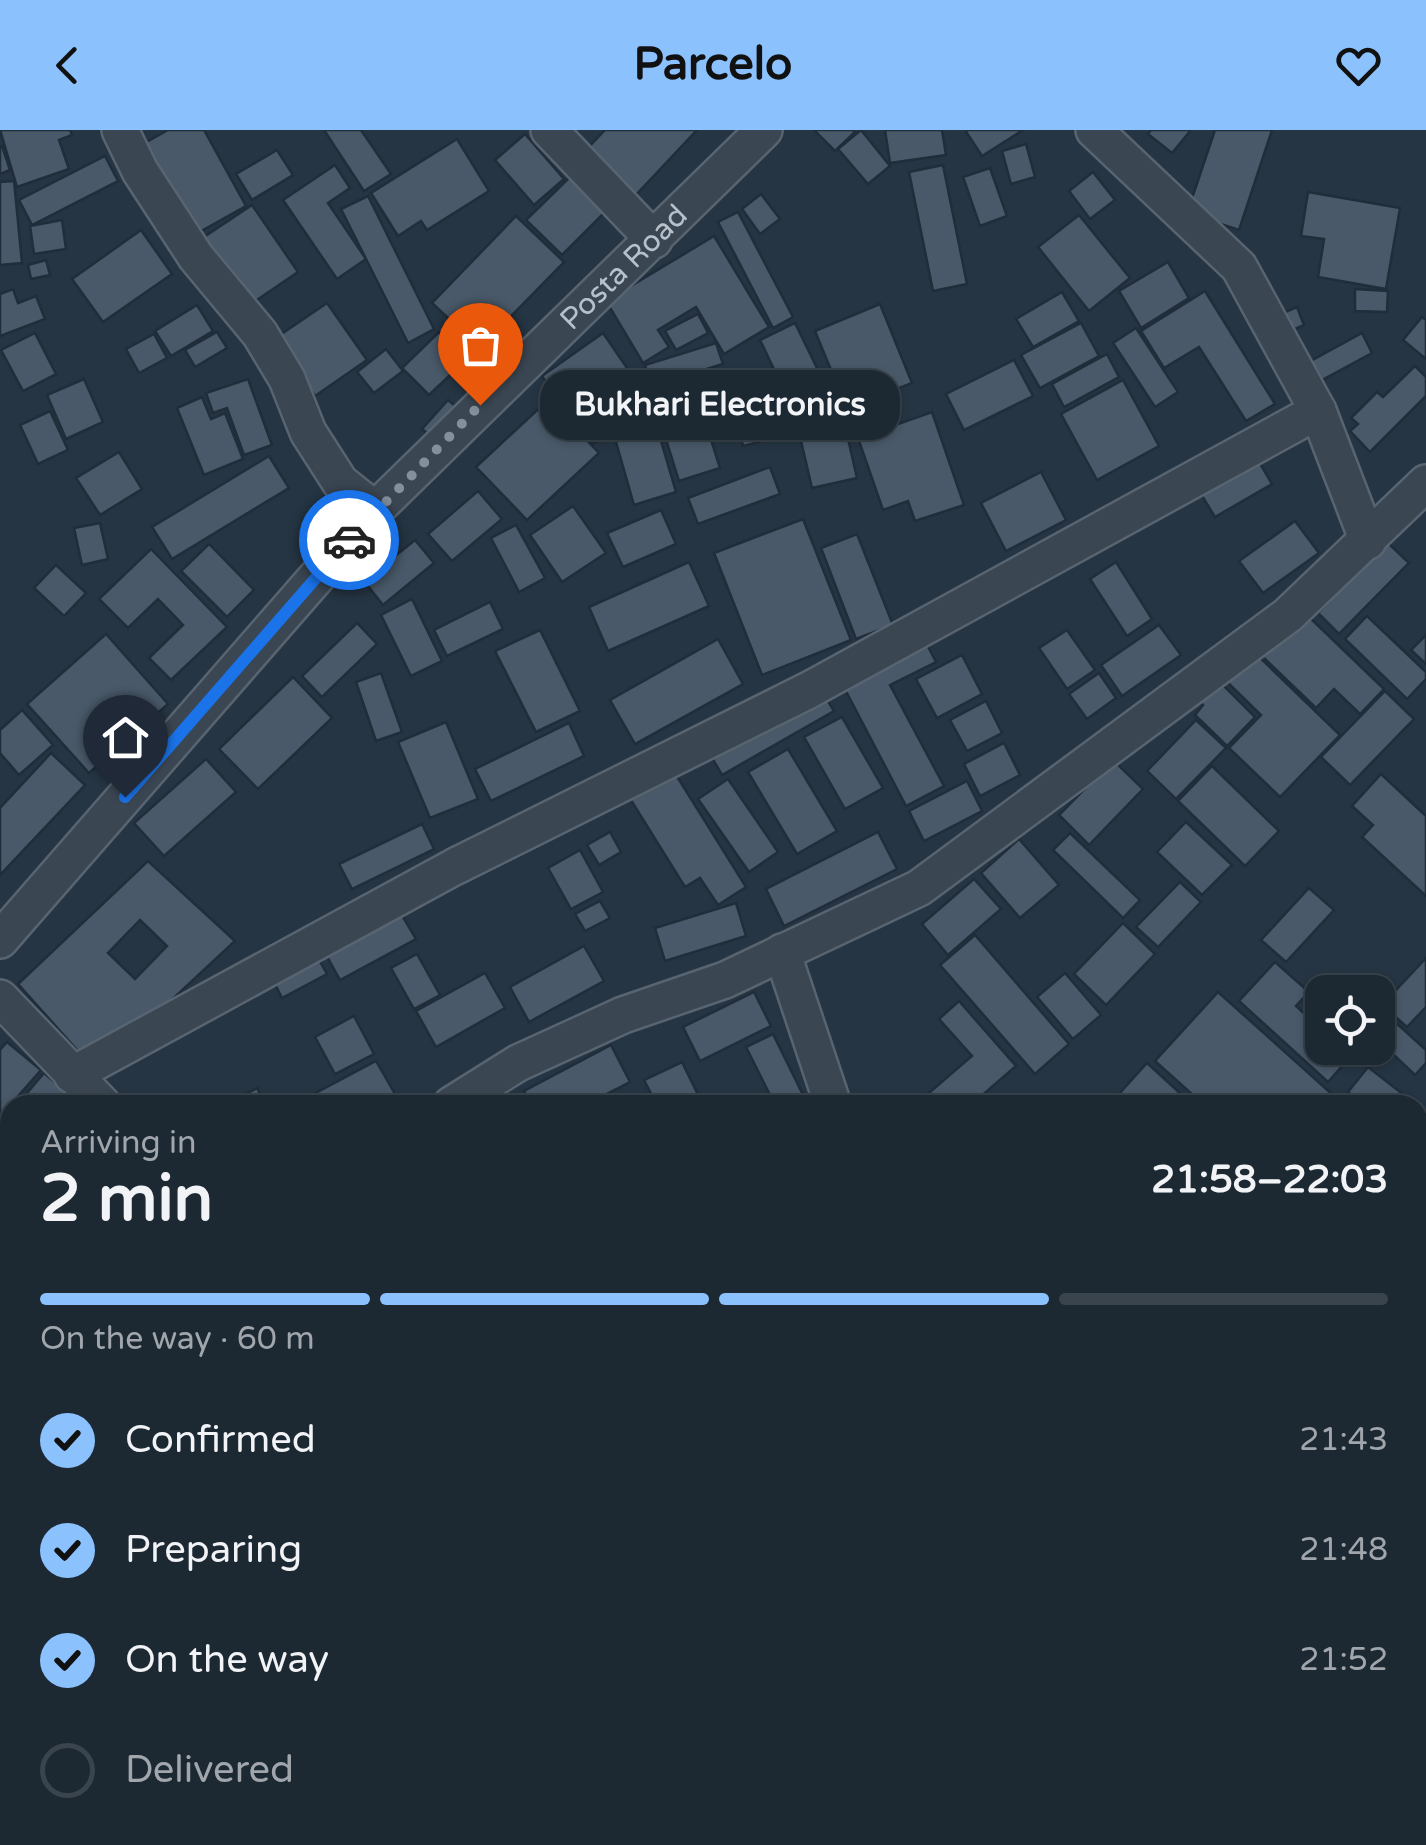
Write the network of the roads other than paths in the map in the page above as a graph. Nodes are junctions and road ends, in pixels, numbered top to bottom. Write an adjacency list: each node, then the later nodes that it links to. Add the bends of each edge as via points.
1 (120, 130): 8 (street, via 196,256 260,334 340,482)
2 (548, 130): 5 (street)
3 (764, 130): 5 (street, Posta Road)
4 (1094, 130): 6 (street, via 1238,267)
5 (654, 240): 8 (street, Posta Road)
6 (1318, 412): 9 (street); 13 (street, via 809,690 454,867)
7 (1426, 483): 9 (street)
8 (375, 510): 10 (street, Posta Road)
9 (1368, 541): 11 (street, via 1288,614 918,888)
10 (0, 940)
11 (782, 952): 15 (street, via 622,1015 518,1063); 16 (street)
12 (0, 998): 13 (street)
13 (72, 1074): 14 (street)
14 (92, 1095)
15 (467, 1095)
16 (830, 1095)

